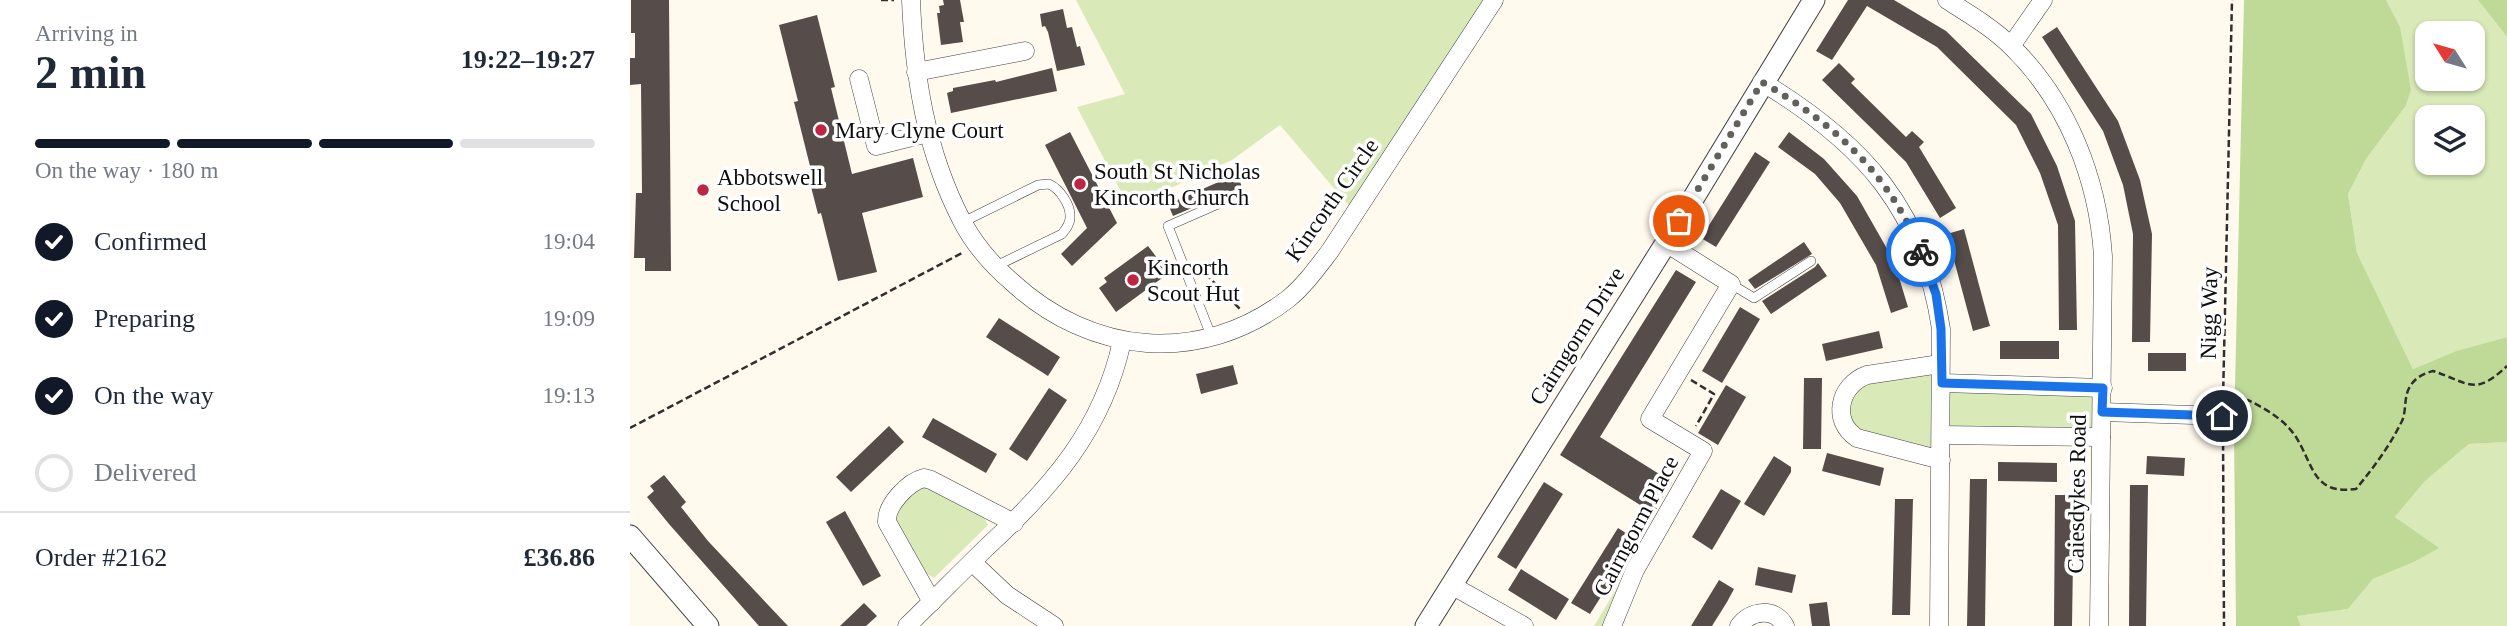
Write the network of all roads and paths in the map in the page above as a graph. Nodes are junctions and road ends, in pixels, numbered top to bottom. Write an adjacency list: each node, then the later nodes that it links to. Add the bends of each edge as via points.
1 (911, 0): 9 (street, Kincorth Circle)
2 (1494, 0): 21 (street, Kincorth Circle, via 1330,251 1289,298)
3 (1814, 0): 11 (street, Cairngorm Drive)
4 (1947, 0): 7 (street, Caiesdykes Road)
5 (2043, 0): 7 (street)
6 (2232, 0): 30 (path, Nigg Way)
7 (2011, 46): 28 (street, Caiesdykes Road, via 2064,117 2092,185 2101,220)
8 (1025, 51): 9 (street)
9 (916, 72): 12 (street, Kincorth Circle)
10 (859, 79): 12 (street, via 876,146)
11 (1762, 82): 15 (street, Cairngorm Drive); 24 (street, via 1839,135 1891,193 1917,240 1936,294)
12 (928, 133): 14 (street, Kincorth Circle)
13 (1241, 194): 18 (lane, via 1168,226)
14 (962, 222): 16 (street, Kincorth Circle); 19 (lane, via 1038,185 1049,184 1061,193 1071,216 1062,234)
15 (1666, 243): 20 (street); 39 (street, Cairngorm Drive)
16 (977, 245): 19 (street, Kincorth Circle); 31 (path)
17 (1811, 261): 20 (lane, via 1754,298)
18 (1184, 265): 21 (path, via 1192,260); 22 (lane)
19 (994, 267): 23 (street, Kincorth Circle, via 1031,300 1064,320)
20 (1731, 284): 26 (street, Cairngorm Place)
21 (1252, 321): 22 (street, Kincorth Circle)
22 (1212, 338): 23 (street, Kincorth Circle, via 1172,343)
23 (1122, 341): 36 (street, via 1116,370 1081,444)
24 (1941, 364): 27 (street); 35 (street, via 1857,379 1844,393 1842,414 1849,433 1857,438)
25 (2507, 366): 30 (path, via 2482,385 2472,386 2433,371 2411,383 2403,419 2385,454 2356,489 2340,491 2324,484 2296,437 2258,405 2248,400)
26 (1678, 372): 34 (path, via 1714,394); 34 (street, Cairngorm Place, via 1650,419)
27 (1942, 383): 28 (street); 32 (street)
28 (2103, 388): 29 (street, Caiesdykes Road)
29 (2102, 412): 30 (street); 33 (street, Caiesdykes Road)
30 (2222, 416): 51 (path, Nigg Way)
31 (630, 428)
32 (1941, 435): 33 (street); 35 (street)
33 (2101, 437): 50 (street, Caiesdykes Road)
34 (1687, 441): 46 (street, Cairngorm Place, via 1703,451 1635,570)
35 (1941, 460): 49 (street)
36 (1014, 523): 38 (street); 40 (street, via 931,480 912,483 889,507 887,522)
37 (630, 536): 41 (street)
38 (972, 562): 40 (street); 43 (street, via 1007,595)
39 (1451, 585): 44 (street, Cairngorm Drive); 45 (street)
40 (932, 602): 42 (street)
41 (708, 626)
42 (908, 626)
43 (1054, 626)
44 (1426, 626)
45 (1524, 626)
46 (1612, 626)
47 (1740, 626): 48 (street, via 1754,613 1772,615)
48 (1785, 626)
49 (1939, 626)
50 (2099, 626)
51 (2224, 626)

